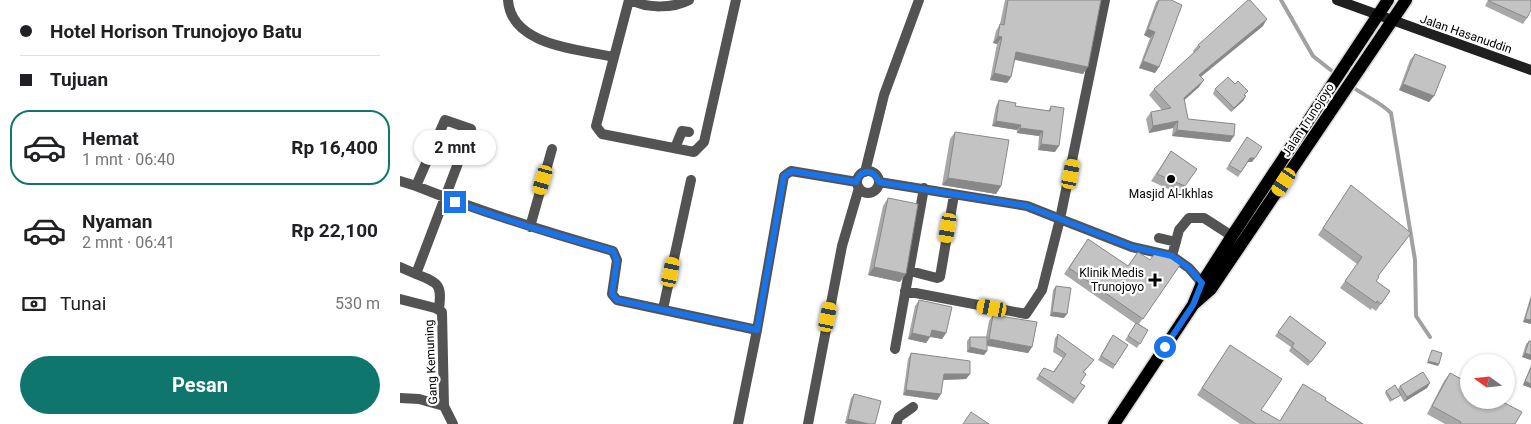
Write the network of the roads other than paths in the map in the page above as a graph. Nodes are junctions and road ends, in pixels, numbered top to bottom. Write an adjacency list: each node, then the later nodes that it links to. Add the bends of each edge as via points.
1 (508, 0): 12 (street, via 508,11 515,23 532,37)
2 (630, 0): 3 (street, via 645,6 678,6); 12 (street)
3 (689, 0)
4 (736, 0): 15 (street, via 704,142 694,152)
5 (919, 0): 17 (street, via 884,95)
6 (1105, 0): 26 (street)
7 (1337, 0): 10 (main road, Jalan Hasanuddin)
8 (1388, 0): 10 (main road, Jalan Trunojoyo)
9 (1406, 0): 11 (main road, Jalan Trunojoyo)
10 (1378, 16): 11 (main road, Jalan Hasanuddin); 28 (main road, Jalan Trunojoyo)
11 (1392, 22): 13 (main road, Jalan Hasanuddin); 38 (main road, Jalan Trunojoyo, via 1212,289)
12 (614, 57): 15 (street, via 596,126 598,130 602,134)
13 (1531, 70)
14 (689, 132): 15 (street, via 682,131)
15 (675, 148)
16 (552, 149): 27 (street)
17 (865, 172): 20 (street, via 871,172); 21 (street, via 859,175)
18 (691, 180): 40 (street)
19 (400, 182): 22 (street)
20 (879, 182): 21 (street, via 871,193 864,192); 23 (street)
21 (858, 185): 41 (street, via 792,171 784,176); 48 (street, via 842,246)
22 (416, 186): 25 (street); 25 (street, via 445,120 469,127 471,132)
23 (924, 188): 24 (street); 33 (street)
24 (954, 195): 26 (street, via 1027,206); 33 (street, via 940,277)
25 (445, 198): 27 (street); 34 (street)
26 (1060, 219): 31 (street, via 1132,247); 36 (street, via 1042,292 1026,314)
27 (530, 227): 40 (street, via 613,251 617,260 613,297)
28 (1232, 236): 30 (street, via 1215,224 1196,217 1183,222); 35 (main road, Jalan Trunojoyo)
29 (1159, 238): 30 (street)
30 (1176, 242): 31 (street)
31 (1172, 256): 35 (street)
32 (400, 267): 34 (street)
33 (910, 271): 36 (street)
34 (416, 274): 39 (street, via 433,280 439,286)
35 (1202, 283): 38 (main road, Jalan Trunojoyo)
36 (905, 292): 42 (street)
37 (400, 299): 39 (street, Gang Kemuning)
38 (1193, 305): 50 (main road, Jalan Trunojoyo)
39 (439, 309): 44 (street, Gang Kemuning, via 442,312)
40 (663, 309): 41 (street)
41 (757, 330): 47 (street)
42 (895, 349)
43 (400, 398): 44 (street)
44 (444, 406): 46 (street, Gang Kemuning)
45 (913, 407): 49 (street)
46 (453, 424)
47 (738, 424)
48 (808, 424)
49 (896, 424)
50 (1114, 424)

